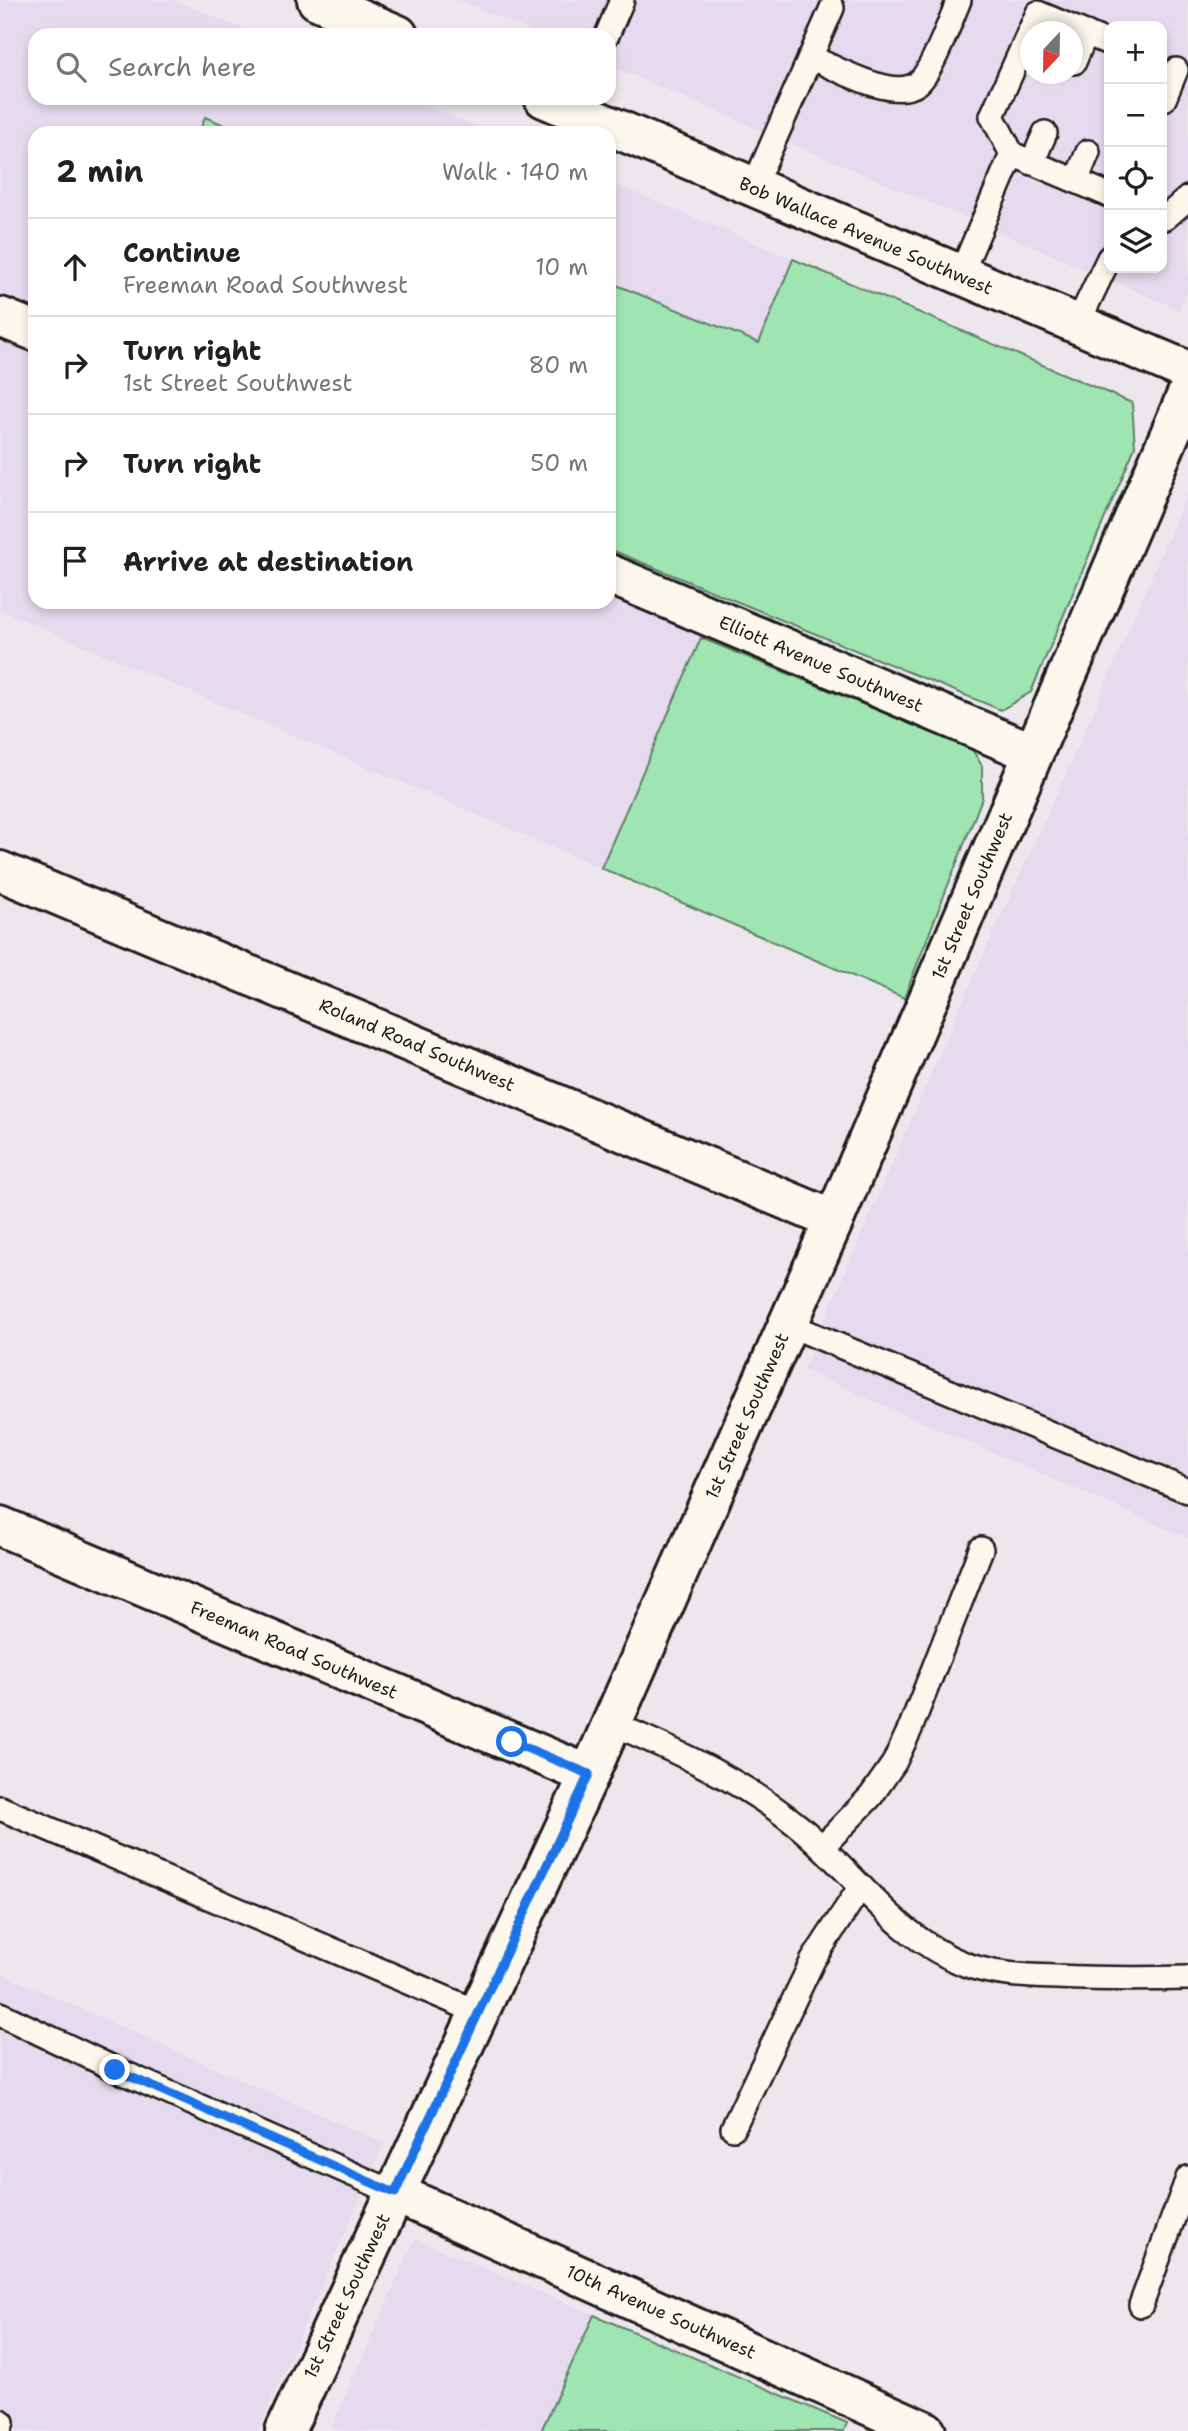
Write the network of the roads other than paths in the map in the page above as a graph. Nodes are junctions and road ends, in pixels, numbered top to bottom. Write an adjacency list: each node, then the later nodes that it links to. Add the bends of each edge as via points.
1 (317, 0): 5 (street)
2 (622, 0): 6 (lane)
3 (959, 0): 10 (lane, via 930,65 918,83 906,89 883,88)
4 (832, 8): 10 (lane)
5 (382, 28)
6 (610, 28)
7 (1086, 33): 8 (lane); 9 (lane); 16 (lane, via 1038,13 992,116)
8 (1083, 40)
9 (1104, 41)
10 (810, 57): 18 (lane)
11 (1175, 70): 12 (lane)
12 (1167, 91)
13 (573, 105): 18 (street, Bob Wallace Avenue Southwest)
14 (1045, 133): 16 (lane)
15 (1088, 152): 17 (lane)
16 (1022, 158): 17 (lane); 23 (lane)
17 (1076, 181): 19 (lane)
18 (753, 188): 23 (street, Bob Wallace Avenue Southwest)
19 (1104, 193)
20 (1188, 198): 21 (lane)
21 (1167, 216)
22 (1104, 268): 25 (lane)
23 (960, 276): 25 (street, Bob Wallace Avenue Southwest)
24 (0, 317): 26 (street)
25 (1077, 325): 27 (street, Bob Wallace Avenue Southwest)
26 (28, 328)
27 (1188, 372)
28 (1188, 393): 30 (street, 1st Street Southwest)
29 (616, 577): 30 (street, Elliott Avenue Southwest)
30 (1033, 753): 32 (street, 1st Street Southwest)
31 (0, 871): 32 (street, Roland Road Southwest)
32 (834, 1220): 33 (street, 1st Street Southwest)
33 (788, 1324): 34 (lane); 37 (street, 1st Street Southwest)
34 (1188, 1491)
35 (0, 1526): 38 (street, Freeman Road Southwest)
36 (981, 1549): 40 (lane, via 894,1763 871,1796)
37 (611, 1723): 38 (street, 1st Street Southwest); 40 (lane, via 726,1778)
38 (589, 1774): 43 (street, 1st Street Southwest)
39 (0, 1808): 43 (lane)
40 (823, 1846): 41 (lane)
41 (861, 1886): 42 (lane, via 937,1952 967,1965 998,1973 1044,1976); 45 (lane, via 814,1960)
42 (1188, 1978)
43 (478, 2012): 47 (street, 1st Street Southwest)
44 (0, 2014): 47 (lane, via 115,2070)
45 (733, 2128)
46 (1188, 2178): 48 (lane)
47 (395, 2193): 50 (street, 10th Avenue Southwest); 52 (street, 1st Street Southwest)
48 (1141, 2305)
49 (0, 2421): 51 (lane)
50 (877, 2421): 53 (street, 10th Avenue Southwest)
51 (0, 2427)
52 (285, 2431)
53 (926, 2431)

